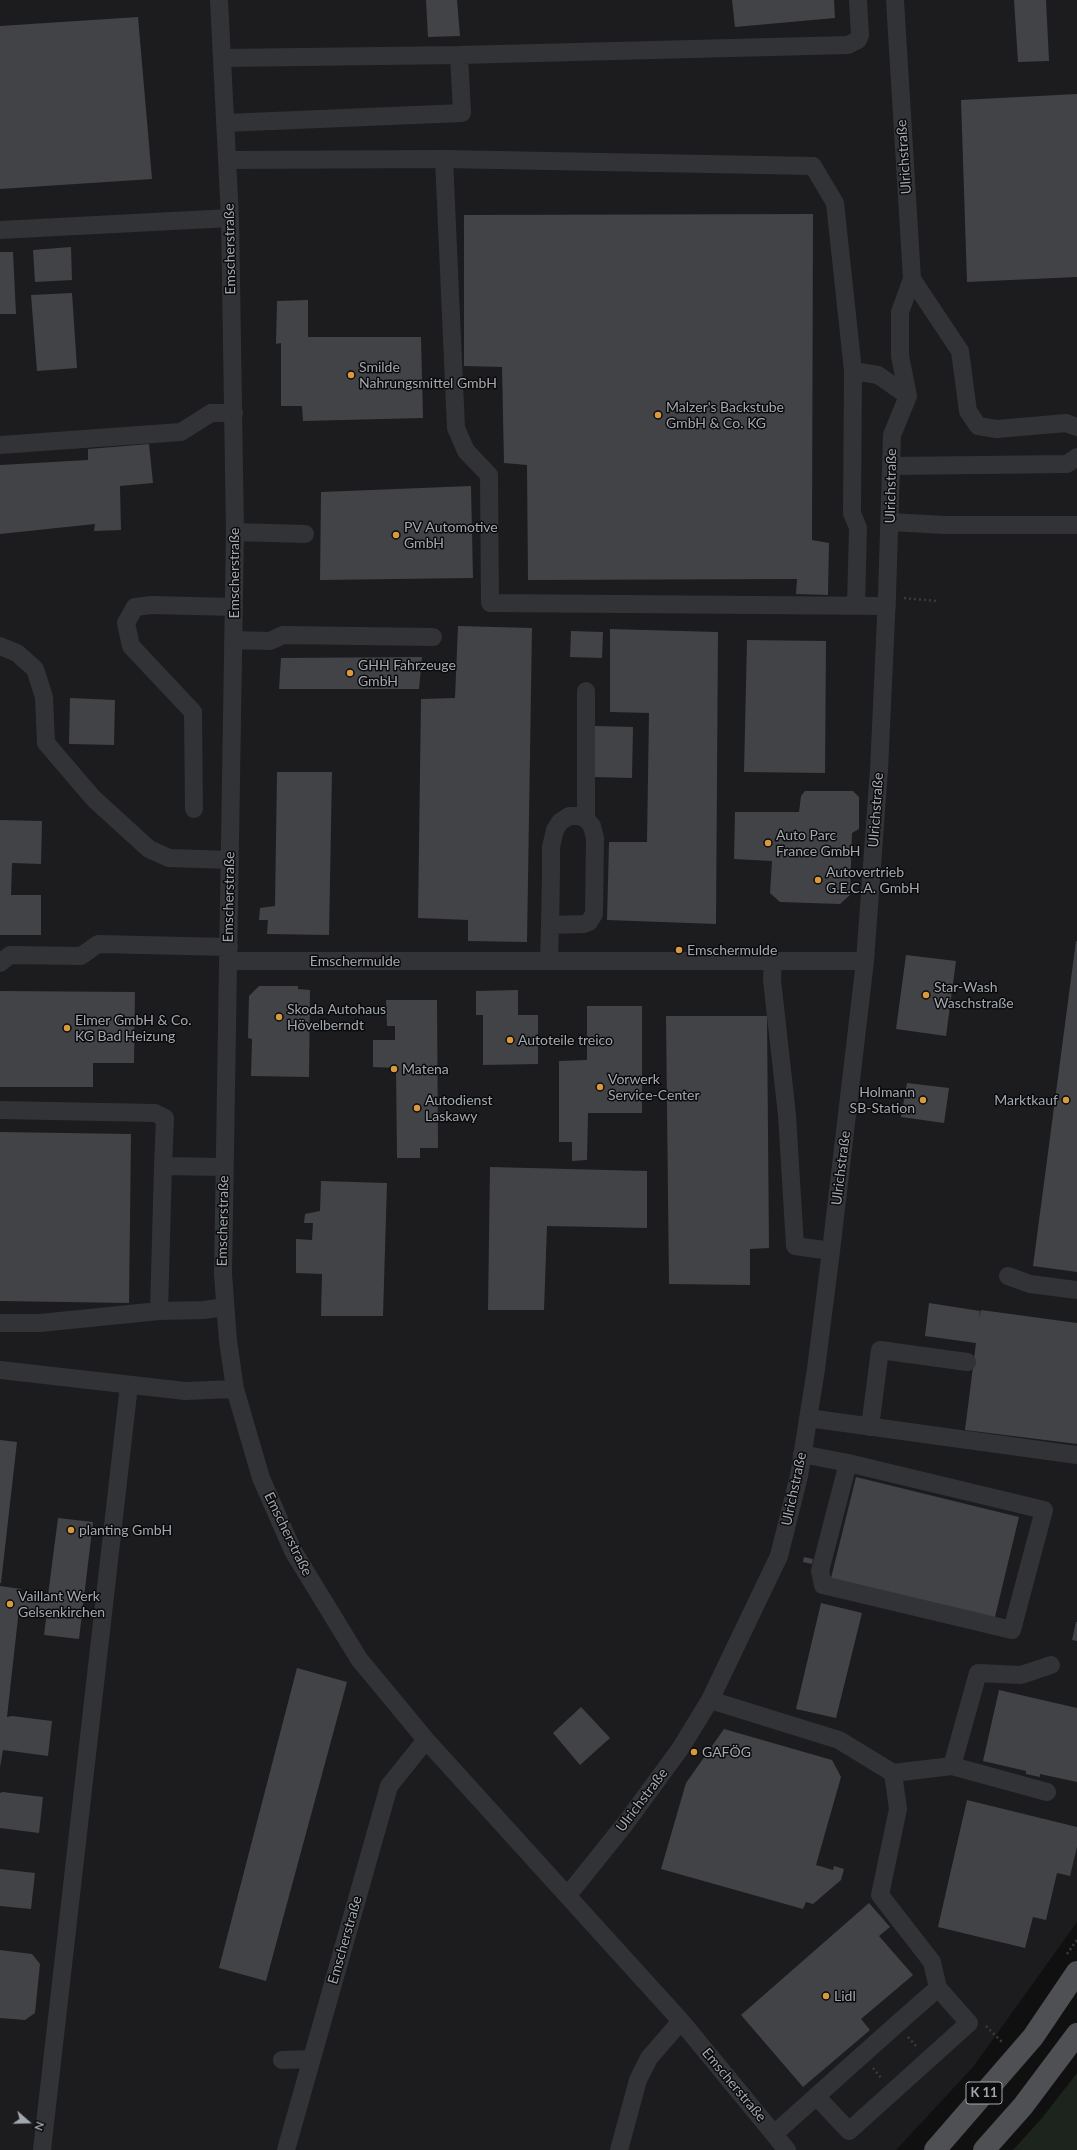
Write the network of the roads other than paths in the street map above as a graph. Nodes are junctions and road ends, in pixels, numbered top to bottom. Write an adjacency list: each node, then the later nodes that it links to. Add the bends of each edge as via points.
1 (219, 0): 5 (street, Emscherstraße)
2 (858, 0): 4 (street, via 860,35 858,40 848,44)
3 (895, 0): 11 (street, Ulrichstraße)
4 (459, 55): 5 (street); 6 (street, via 462,113)
5 (223, 58): 6 (street, Emscherstraße)
6 (225, 123): 8 (street, Emscherstraße)
7 (444, 159): 8 (street); 12 (street, via 814,166 835,203); 24 (street, via 456,428 466,451 489,475 490,603)
8 (227, 160): 9 (street, Emscherstraße)
9 (230, 218): 10 (street); 14 (street, Emscherstraße)
10 (0, 230)
11 (912, 280): 13 (street, Ulrichstraße, via 900,312 900,356); 15 (street, via 960,352 968,411 978,426 997,429 1066,423)
12 (853, 371): 13 (street, via 878,375); 24 (street, via 852,513 858,528)
13 (908, 396): 18 (street, Ulrichstraße, via 892,435)
14 (234, 413): 16 (street, via 211,413 181,432); 21 (street, Emscherstraße)
15 (1077, 427)
16 (0, 445)
17 (1077, 457): 18 (street, via 1067,464)
18 (892, 466): 19 (street, Ulrichstraße)
19 (890, 522): 20 (street, via 945,525); 23 (street, Ulrichstraße)
20 (1077, 525)
21 (235, 532): 22 (street); 25 (street, Emscherstraße)
22 (305, 534)
23 (887, 601): 24 (street); 37 (street, Ulrichstraße, via 879,770)
24 (856, 605)
25 (234, 607): 27 (street, Emscherstraße); 30 (street, via 134,607 126,623 131,646 193,712)
26 (433, 637): 27 (street, via 283,635 270,640)
27 (233, 640): 32 (street, Emscherstraße)
28 (0, 646): 32 (street, via 17,653 35,669 44,697 46,743 94,800 149,849 169,858)
29 (586, 691): 31 (street)
30 (194, 810)
31 (586, 819): 33 (street, via 569,816 560,822 555,830 551,848); 33 (street, via 592,826 595,838 594,914 589,922 584,924)
32 (230, 860): 34 (street, Emscherstraße)
33 (550, 925): 36 (street)
34 (228, 954): 36 (street, Emschermulde); 38 (street, Emschermulde, via 98,944 81,956 10,955); 41 (street, Emscherstraße)
35 (773, 960): 36 (street, Emschermulde); 37 (street, Emschermulde); 42 (street, via 772,980 787,1115 795,1246)
36 (550, 961)
37 (865, 961): 42 (street, Ulrichstraße)
38 (0, 963)
39 (0, 1110): 40 (street, via 156,1113 165,1118)
40 (163, 1166): 41 (street); 46 (street)
41 (224, 1167): 45 (street, Emscherstraße)
42 (831, 1251): 52 (street, Ulrichstraße)
43 (1008, 1276): 44 (street, via 1030,1284)
44 (1077, 1290)
45 (225, 1307): 46 (street, via 204,1310); 51 (street, Emscherstraße)
46 (159, 1310): 47 (street, via 40,1323)
47 (0, 1323)
48 (967, 1362): 53 (street, via 880,1350)
49 (0, 1370): 50 (street)
50 (129, 1385): 51 (street, via 185,1391); 72 (street)
51 (235, 1389): 59 (street, Emscherstraße, via 261,1478 293,1552 359,1659)
52 (808, 1418): 53 (street); 54 (street, Ulrichstraße)
53 (870, 1427): 55 (street)
54 (802, 1454): 56 (street); 58 (street, Ulrichstraße, via 779,1556)
55 (1077, 1454)
56 (848, 1463): 56 (street, via 820,1572 822,1585 1012,1630 1044,1510)
57 (1051, 1665): 60 (street, via 1021,1675 978,1673)
58 (710, 1700): 61 (street, via 839,1740); 63 (street, Ulrichstraße, via 680,1749 630,1818)
59 (426, 1740): 63 (street, Emscherstraße); 68 (street, Emscherstraße, via 389,1786)
60 (952, 1766): 61 (street); 62 (street)
61 (893, 1773): 65 (street, via 898,1809 880,1895 932,1962)
62 (1047, 1792)
63 (568, 1895): 66 (street, Emscherstraße)
64 (1077, 1972): 76 (main road, K 11, via 1033,2037)
65 (938, 1988): 70 (street); 70 (street, via 969,2023 849,2131)
66 (681, 2021): 71 (street, Emscherstraße); 74 (street, via 649,2058 638,2080)
67 (1077, 2034): 77 (main road, K 11, via 1023,2106)
68 (311, 2059): 69 (street); 73 (street, Emscherstraße)
69 (282, 2060)
70 (816, 2096): 71 (street)
71 (774, 2134): 75 (street, Emscherstraße)
72 (42, 2150)
73 (286, 2150)
74 (619, 2150)
75 (788, 2150)
76 (935, 2150)
77 (984, 2150)

